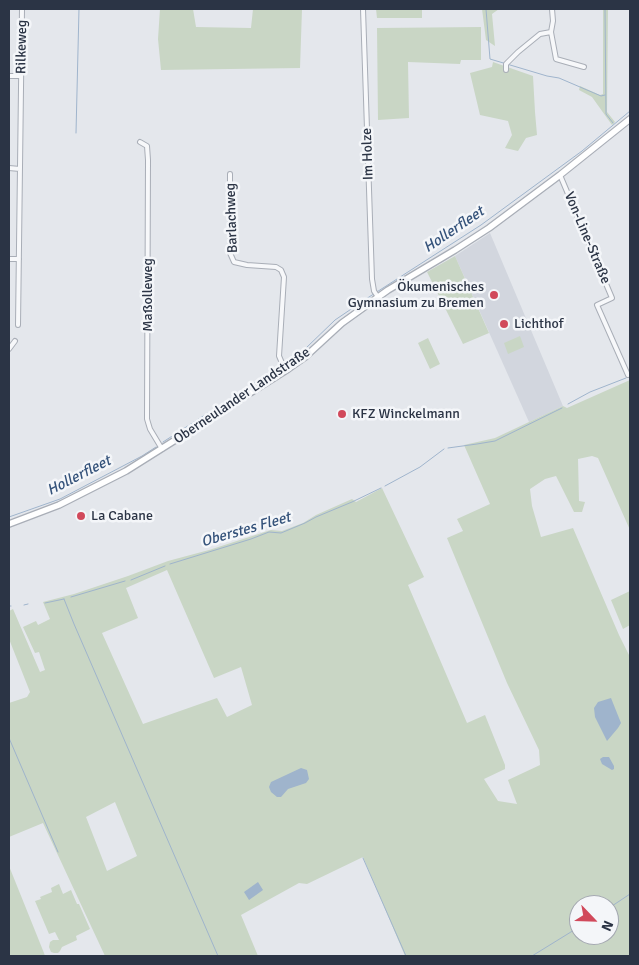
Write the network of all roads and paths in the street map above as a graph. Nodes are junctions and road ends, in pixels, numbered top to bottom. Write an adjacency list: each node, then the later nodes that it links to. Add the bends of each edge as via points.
1 (22, 9): 8 (street, Rilkeweg)
2 (364, 9): 17 (street, Im Holze, via 372,278)
3 (552, 9): 4 (street)
4 (551, 32): 5 (street, via 556,59); 6 (street, via 540,34 518,52 506,64)
5 (584, 67)
6 (506, 70)
7 (9, 76): 8 (street)
8 (21, 76): 12 (street, Rilkeweg)
9 (630, 119): 14 (street, Oberneulander Landstraße)
10 (140, 142): 23 (street, Maßolleweg, via 147,146 148,160 147,419)
11 (9, 168): 12 (street)
12 (20, 169): 16 (street, Rilkeweg)
13 (230, 174): 21 (street, Barlachweg, via 230,253 234,262 276,267 284,277 279,356)
14 (560, 175): 17 (street, Oberneulander Landstraße, via 455,250); 22 (street, Von-Line-Straße, via 612,298 597,305)
15 (9, 259): 16 (street)
16 (19, 259): 18 (street, Rilkeweg)
17 (376, 294): 21 (street, Oberneulander Landstraße)
18 (18, 325)
19 (15, 341): 20 (street)
20 (9, 349)
21 (285, 370): 23 (street, Oberneulander Landstraße)
22 (628, 375)
23 (162, 449): 24 (street, Oberneulander Landstraße, via 59,505)
24 (9, 524)

